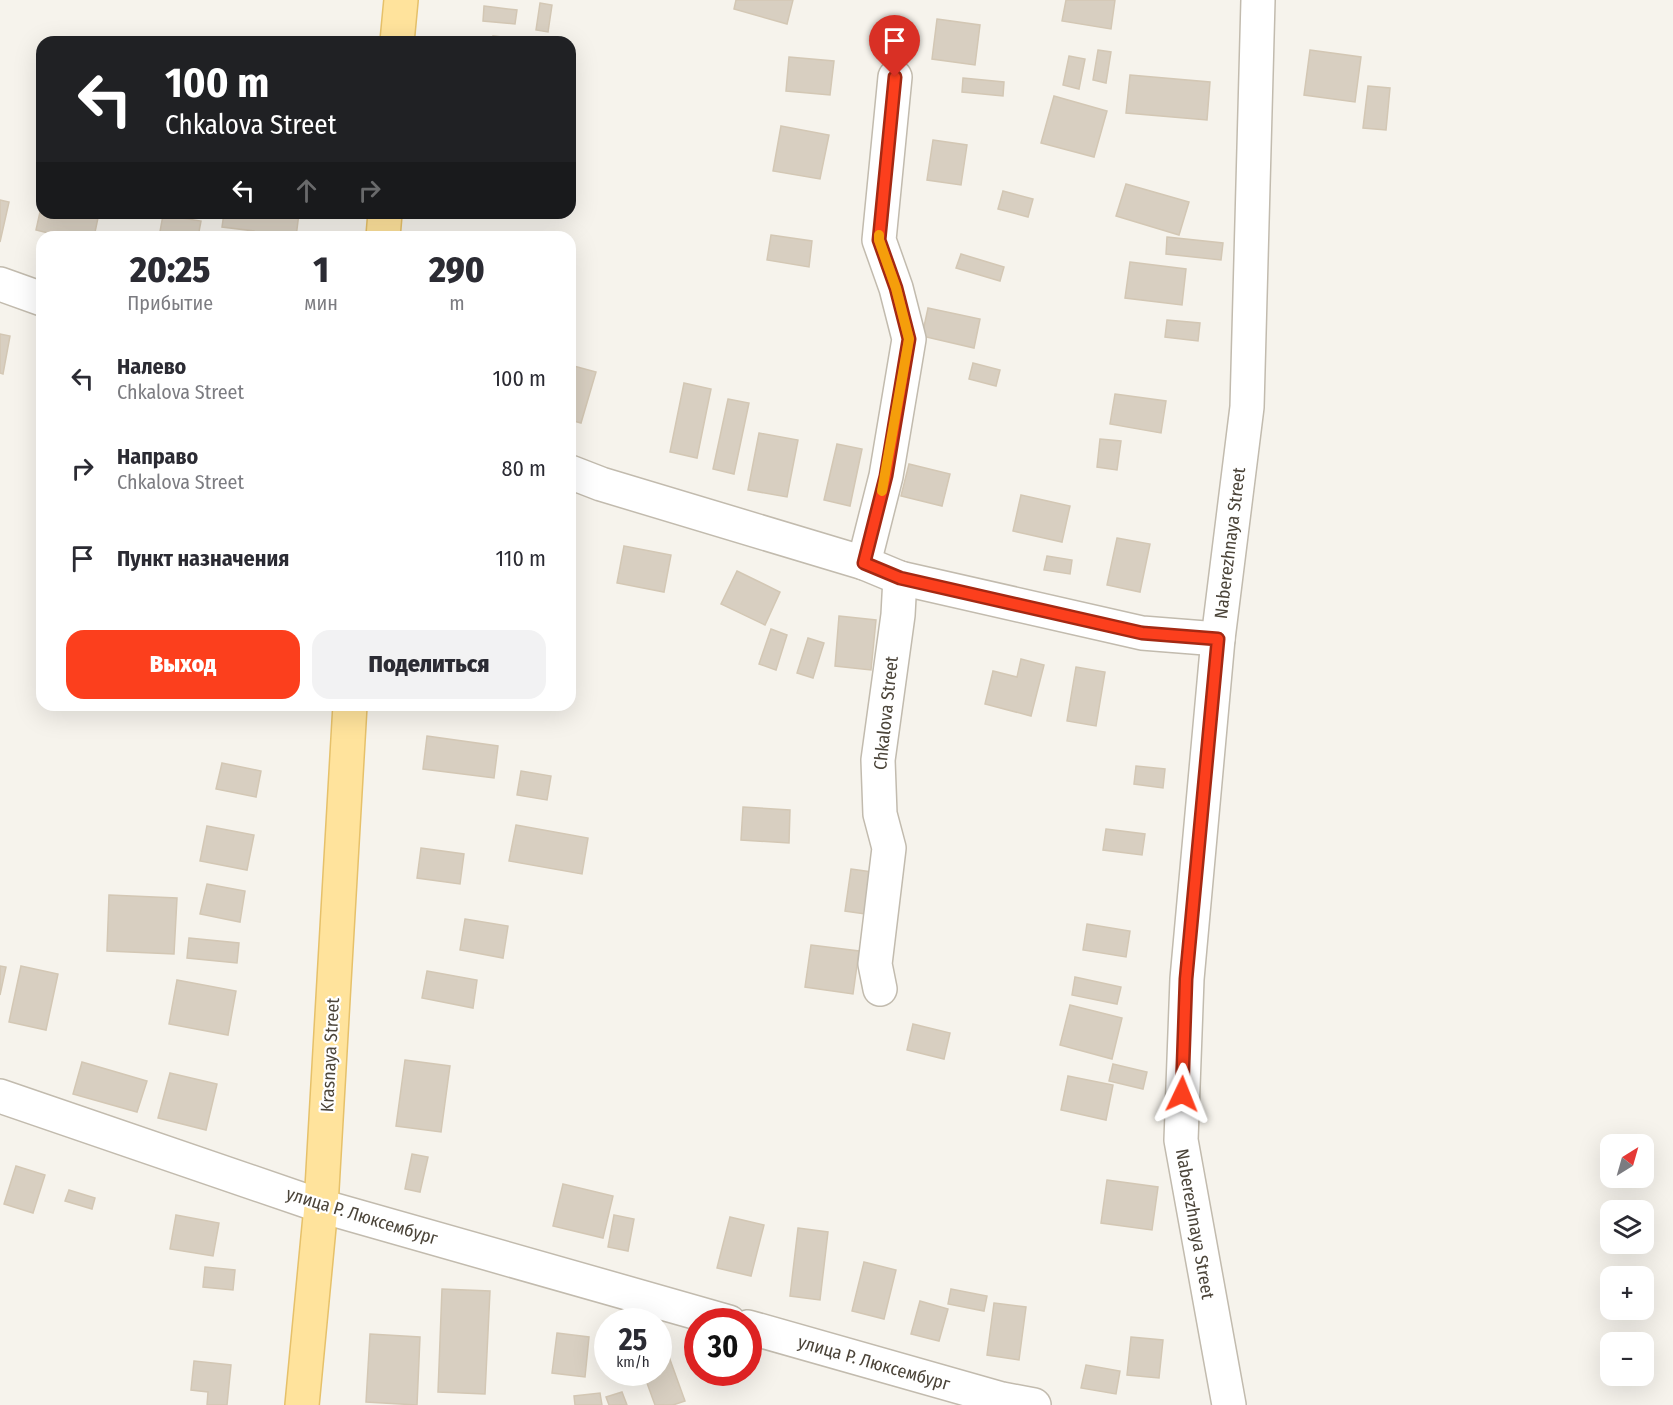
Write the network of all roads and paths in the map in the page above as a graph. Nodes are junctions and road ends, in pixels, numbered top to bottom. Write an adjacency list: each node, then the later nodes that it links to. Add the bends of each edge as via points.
1 (401, 0): 3 (main road)
2 (1258, 0): 10 (street, Naberezhnaya Street, via 1247,408)
3 (398, 36)
4 (895, 77): 8 (street, via 879,240 909,339 886,476)
5 (0, 284): 6 (street)
6 (36, 297)
7 (576, 474): 8 (street)
8 (864, 563): 9 (street)
9 (900, 578): 10 (street, via 1142,633); 12 (street, Chkalova Street, via 878,760 880,814 889,848 874,964)
10 (1218, 639): 19 (street, Naberezhnaya Street, via 1186,979 1181,1140)
11 (350, 711): 14 (main road, Krasnaya Street)
12 (880, 989)
13 (0, 1096): 14 (street, улица Р. Люксембург)
14 (321, 1206): 15 (street, улица Р. Люксембург); 17 (main road, Krasnaya Street)
15 (684, 1309)
16 (762, 1331): 18 (street, улица Р. Люксембург)
17 (302, 1405)
18 (1034, 1405)
19 (1229, 1405)

